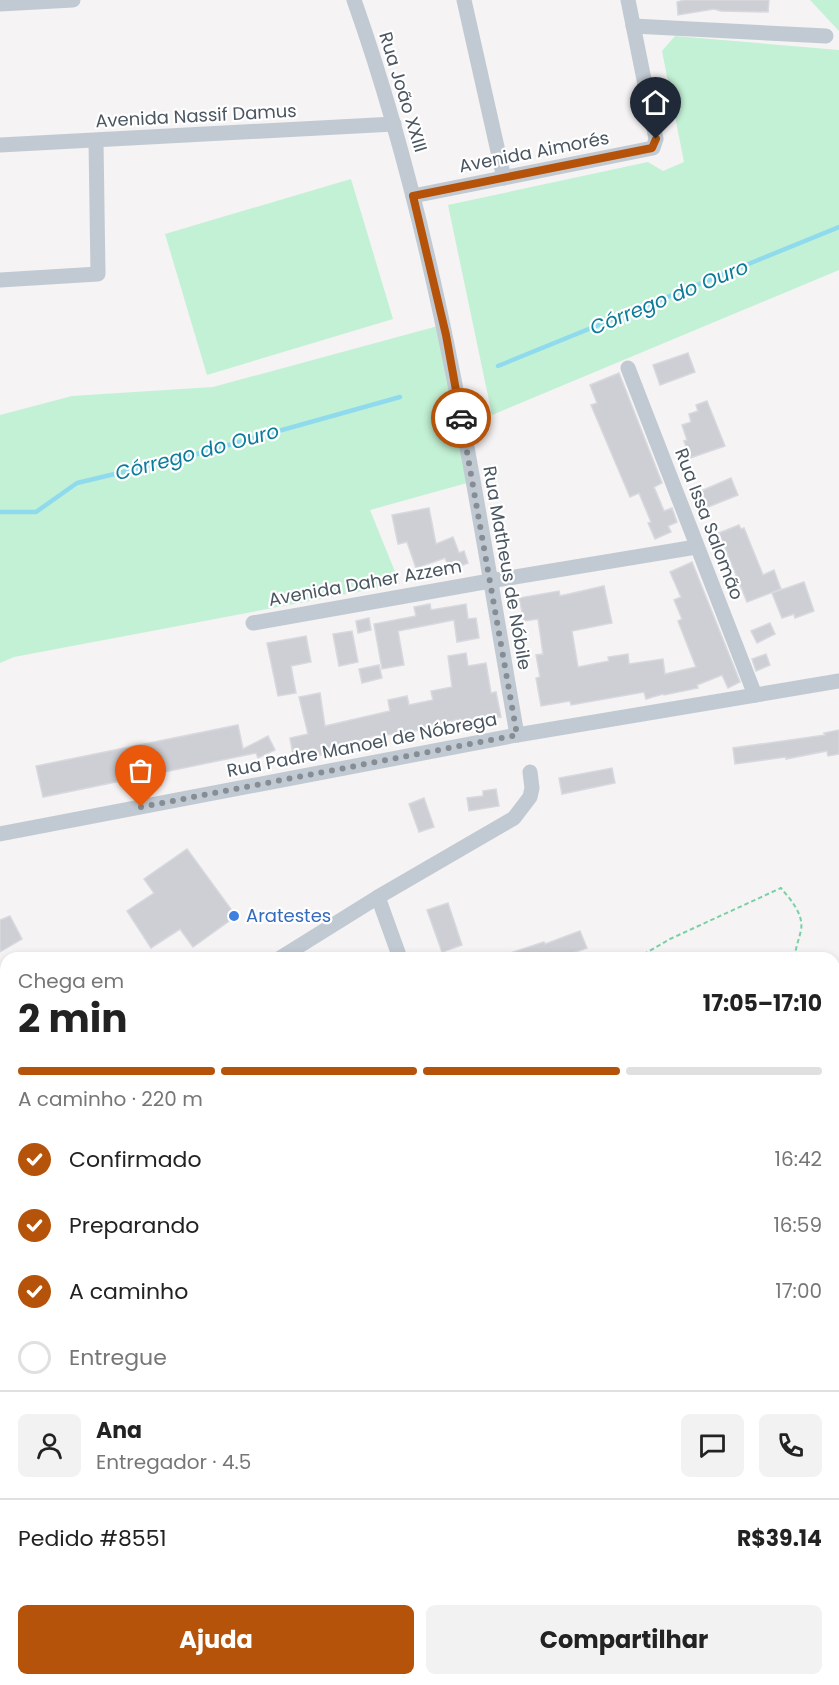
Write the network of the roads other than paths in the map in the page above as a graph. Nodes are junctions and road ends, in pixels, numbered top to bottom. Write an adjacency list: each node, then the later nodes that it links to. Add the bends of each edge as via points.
1 (73, 0): 5 (street)
2 (354, 0): 8 (street, Rua João XXIII)
3 (464, 0): 11 (street)
4 (628, 0): 6 (street)
5 (0, 4)
6 (633, 26): 7 (street); 11 (street, Avenida Aimorés, via 656,139 652,148)
7 (826, 36)
8 (394, 124): 9 (street, Avenida Nassif Damus); 12 (street, Rua João XXIII)
9 (96, 141): 10 (street, Avenida Nassif Damus); 13 (street, via 98,274)
10 (0, 145)
11 (504, 178): 12 (street, Avenida Aimorés)
12 (413, 196): 16 (street, Rua Matheus de Nóbile, via 446,335)
13 (0, 280)
14 (628, 368): 15 (street, Rua Issa Salomão)
15 (696, 547): 16 (street, Avenida Daher Azzem); 19 (street, Rua Issa Salomão)
16 (490, 580): 17 (street, Avenida Daher Azzem); 20 (street, Rua Matheus de Nóbile)
17 (253, 623)
18 (839, 681): 19 (street, Rua Padre Manoel de Nóbrega)
19 (755, 695): 20 (street, Rua Padre Manoel de Nóbrega)
20 (517, 735): 22 (street, Rua Padre Manoel de Nóbrega)
21 (530, 772): 23 (street, via 530,796 514,818)
22 (0, 834)
23 (378, 897): 24 (street); 25 (street)
24 (290, 952)
25 (398, 952)

